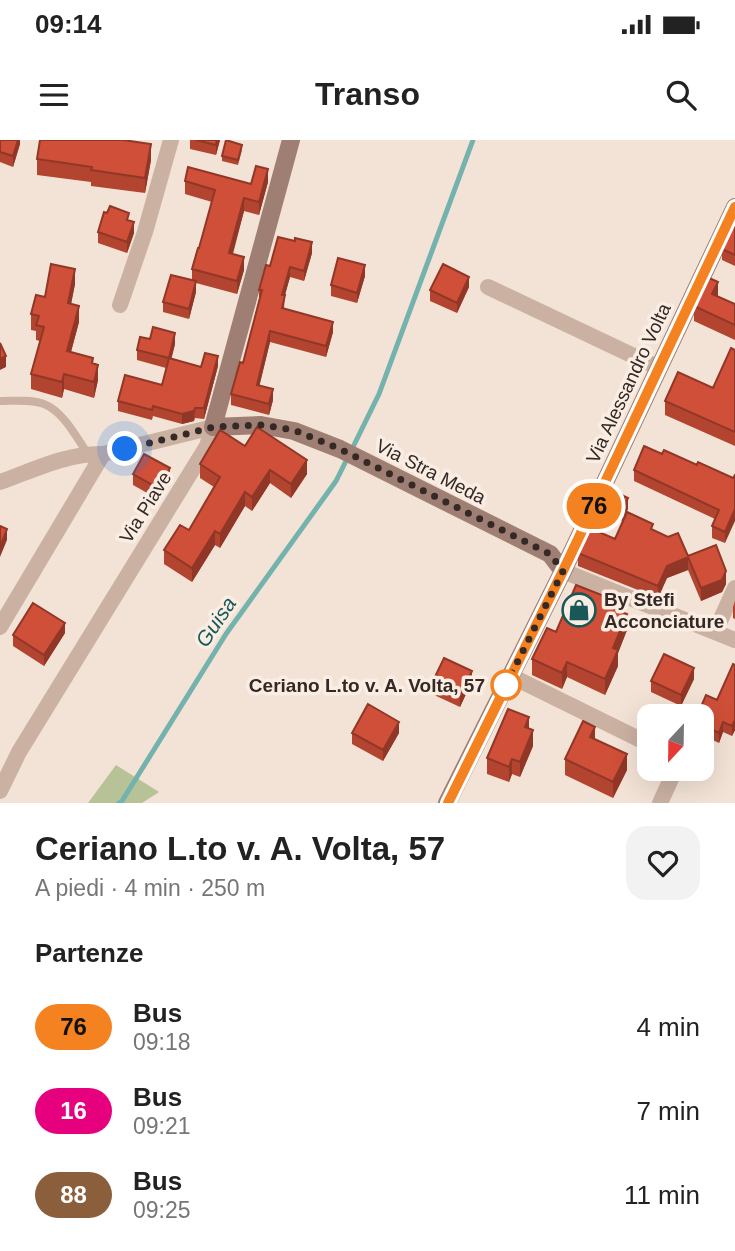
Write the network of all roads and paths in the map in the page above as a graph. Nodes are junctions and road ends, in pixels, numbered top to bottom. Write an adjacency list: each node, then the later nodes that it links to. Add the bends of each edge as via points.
1 (171, 140): 5 (street)
2 (291, 140): 8 (street, Via Piave)
3 (735, 207): 6 (street, Via Alessandro Volta)
4 (488, 287): 6 (street)
5 (120, 305)
6 (659, 369): 11 (street, Via Alessandro Volta)
7 (0, 401): 9 (lane, via 34,402 51,408)
8 (214, 427): 9 (street, Via Stra Meda); 11 (street, Via Stra Meda, via 261,425 294,430 550,554); 19 (street, Via Piave, via 207,446 19,752)
9 (96, 454): 10 (street, Via Stra Meda, via 70,457); 13 (street)
10 (0, 482)
11 (563, 571): 14 (street, Via Stra Meda); 16 (street, Via Alessandro Volta)
12 (735, 588): 14 (street)
13 (0, 627)
14 (715, 632): 15 (street, Via Stra Meda)
15 (735, 640)
16 (510, 676): 17 (street); 20 (street, Via Alessandro Volta)
17 (637, 738)
18 (670, 781): 21 (street)
19 (0, 791)
20 (447, 803)
21 (660, 803)

